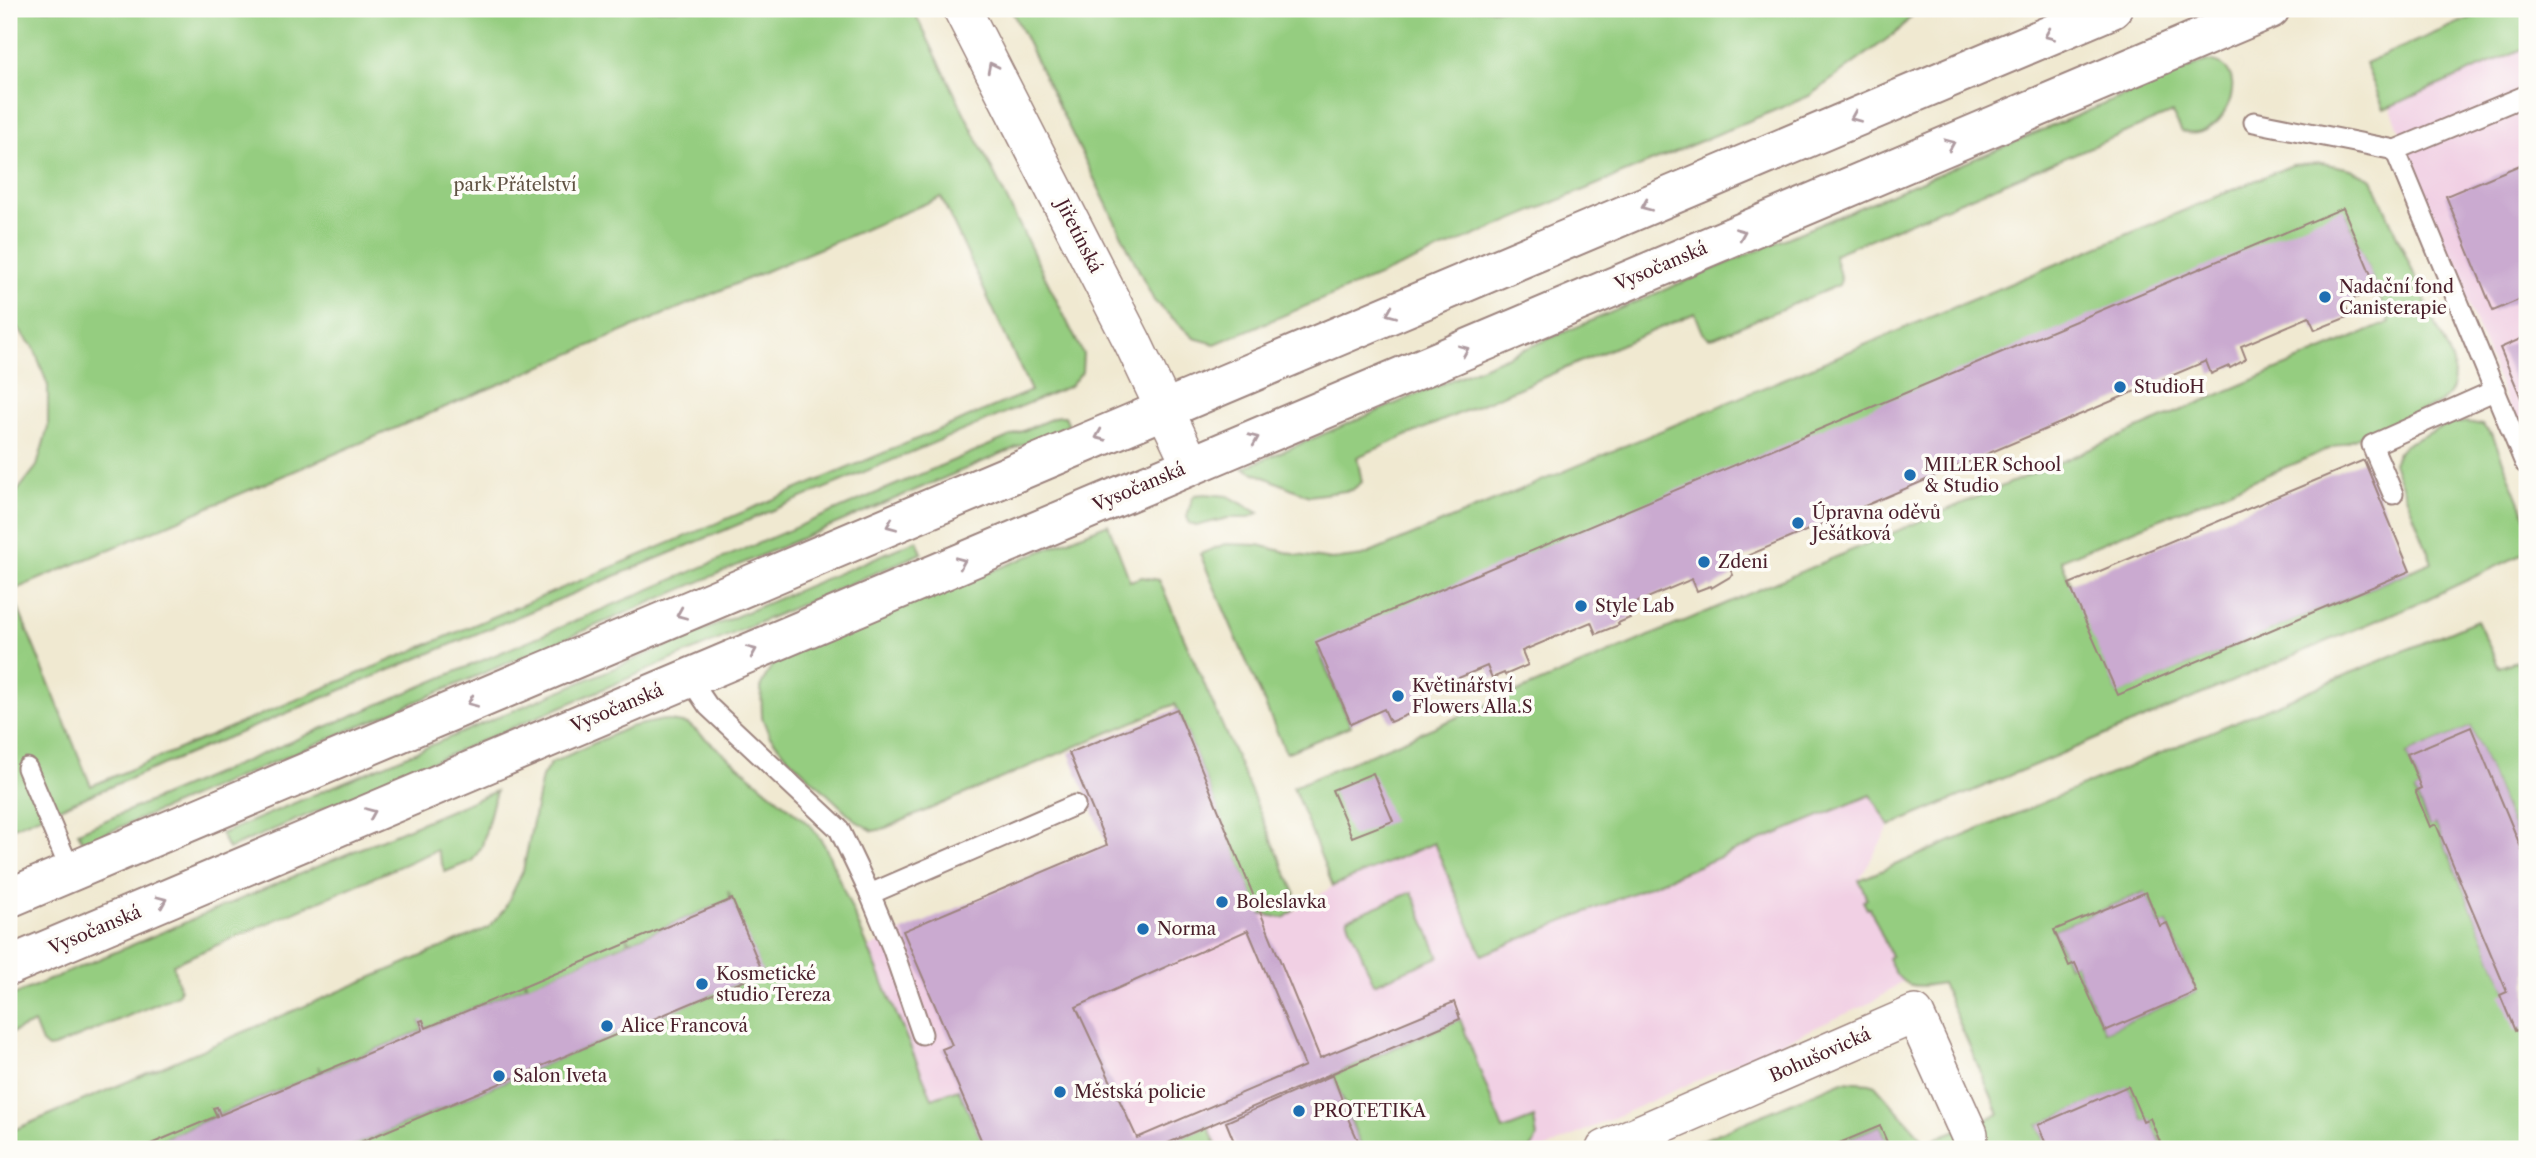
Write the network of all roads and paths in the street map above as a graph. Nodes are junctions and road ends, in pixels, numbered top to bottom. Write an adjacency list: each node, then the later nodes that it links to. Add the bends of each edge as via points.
1 (962, 9): 8 (street, Jiřetínská, one-way to 1)
2 (2112, 9): 8 (main road, one-way to 8)
3 (2270, 9): 10 (main road, Vysočanská, one-way to 3)
4 (2527, 94): 6 (lane)
5 (2253, 122): 6 (lane)
6 (2395, 150): 7 (lane)
7 (2496, 390): 9 (lane); 11 (lane, via 2372,445)
8 (1163, 410): 10 (street, Jiřetínská); 15 (main road, one-way to 15)
9 (2525, 463)
10 (1191, 465): 12 (main road, Vysočanská, one-way to 10)
11 (2393, 494)
12 (689, 678): 16 (lane, via 708,706 839,829); 18 (main road, Vysočanská, one-way to 12)
13 (27, 768): 15 (lane)
14 (1075, 805): 16 (lane)
15 (71, 872): 17 (main road)
16 (870, 894): 19 (lane)
17 (9, 898)
18 (9, 966)
19 (922, 1034)
20 (1969, 1134): 21 (street, Bohušovická, via 1915,1014)
21 (1605, 1149)

